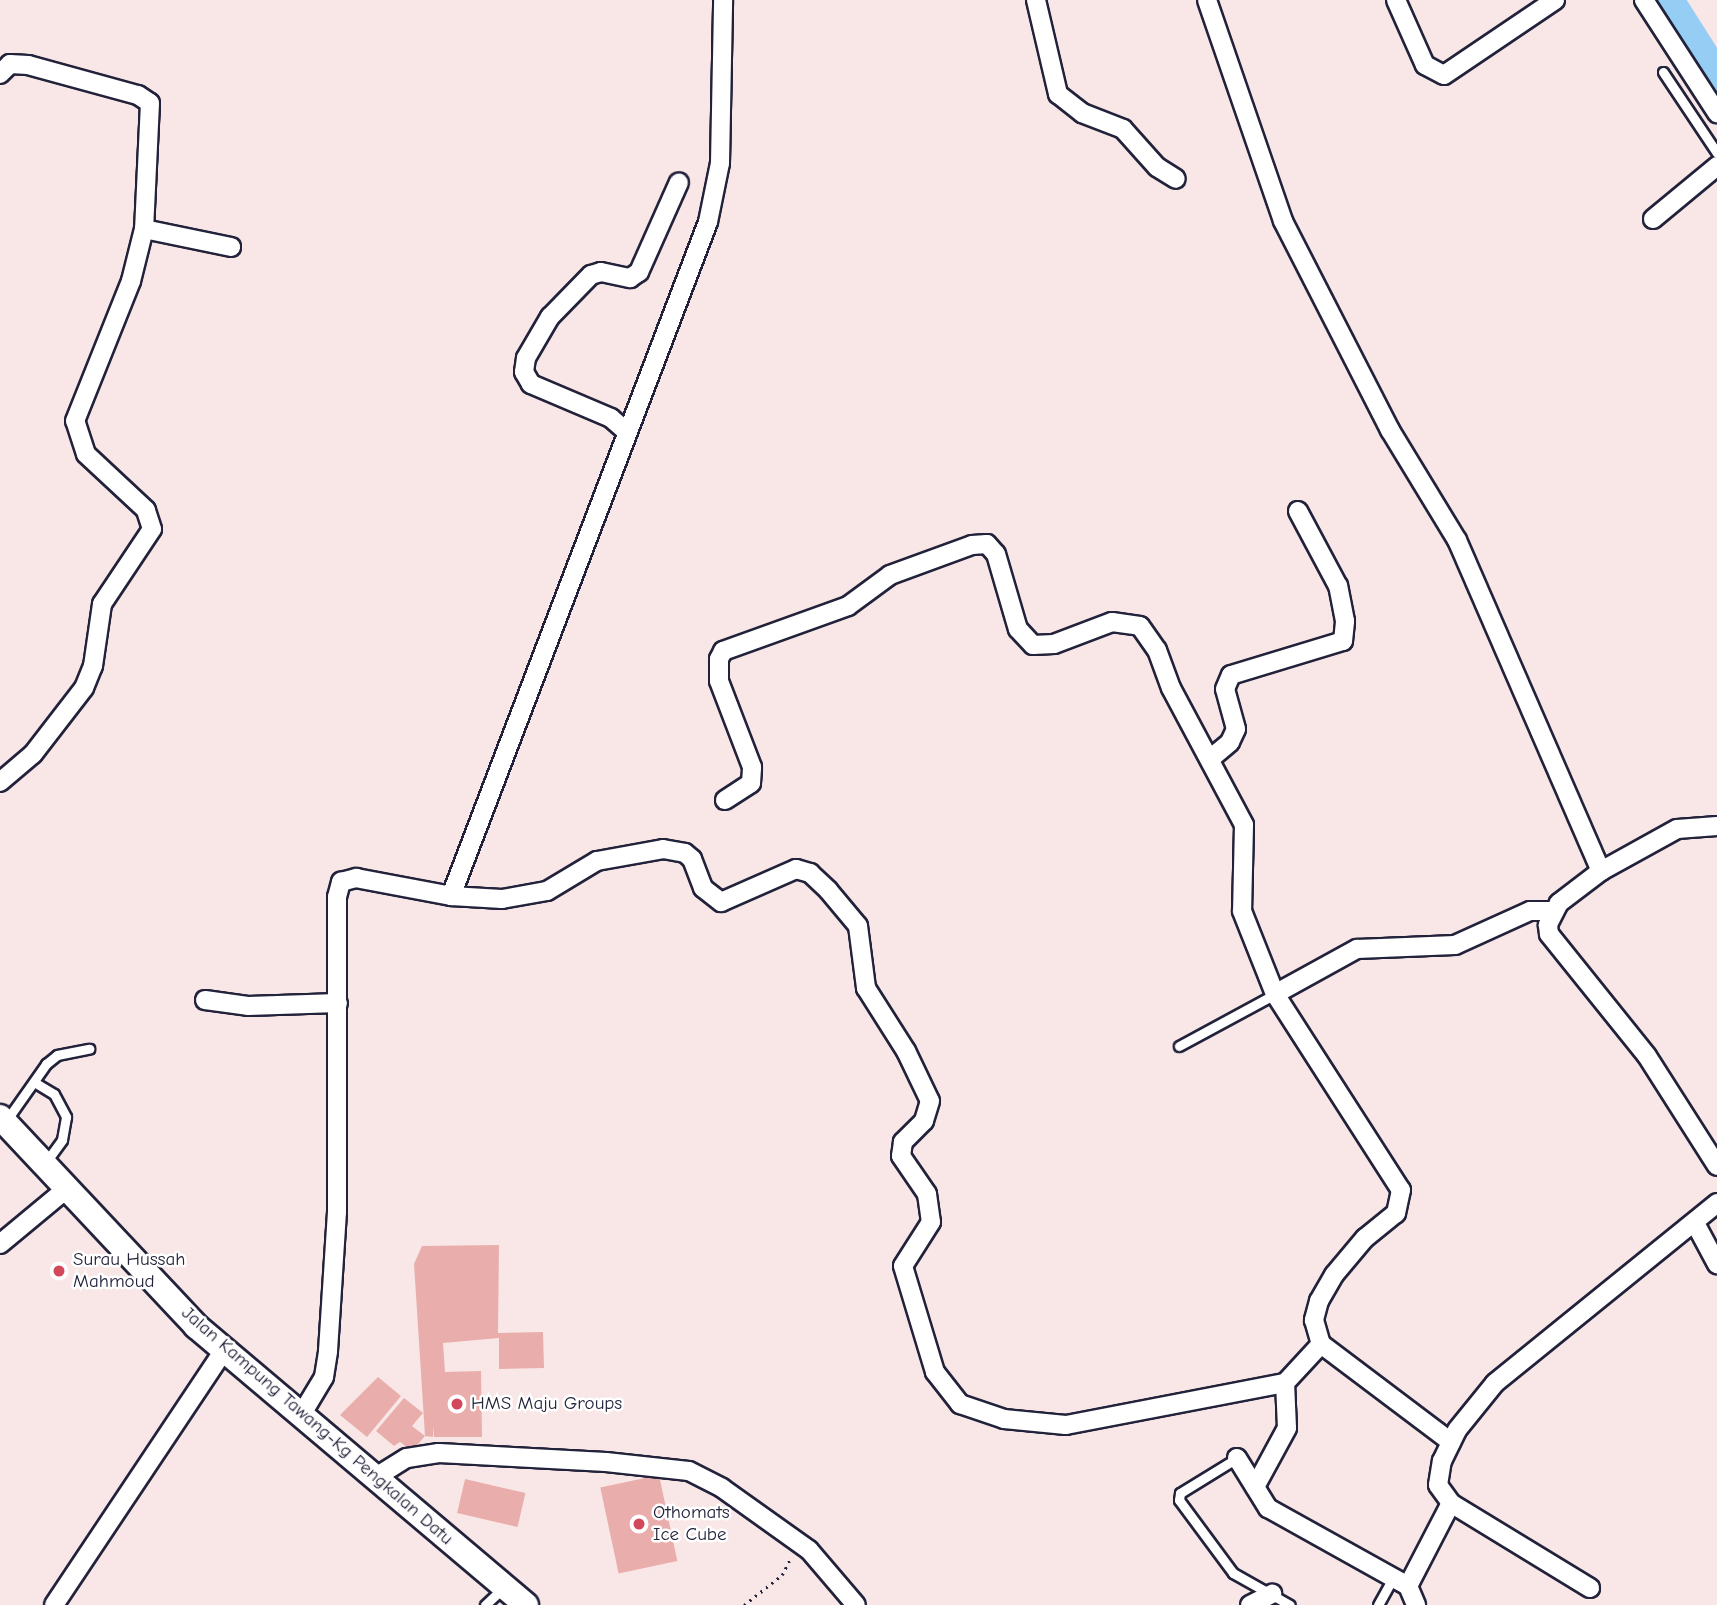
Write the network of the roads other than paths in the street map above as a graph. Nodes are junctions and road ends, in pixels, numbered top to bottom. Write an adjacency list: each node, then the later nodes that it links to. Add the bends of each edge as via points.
1 (723, 0): 17 (street, via 716,194)
2 (1036, 0): 12 (street, via 1058,93 1082,113 1123,129 1157,167)
3 (1207, 0): 23 (street, via 1283,221 1390,429 1457,540)
4 (1396, 0): 5 (street, via 1425,65 1444,75)
5 (1555, 0)
6 (1644, 0): 9 (street)
7 (1663, 72): 10 (lane)
8 (0, 74): 15 (street, via 10,64 29,65 138,95 150,103)
9 (1717, 113)
10 (1717, 153)
11 (1717, 166): 14 (street)
12 (1176, 179)
13 (679, 182): 17 (street, via 639,272 630,278 601,272 591,275 550,317 526,358 524,372 531,384 611,418)
14 (1653, 219)
15 (144, 229): 16 (street); 20 (street, via 131,281 75,421 86,454 146,510 152,528 102,604 93,666 84,688 33,754)
16 (231, 247)
17 (627, 432): 24 (street)
18 (1298, 511): 19 (street, via 1338,586 1345,621 1343,641 1231,675 1225,689 1236,729 1230,742)
19 (1210, 758): 21 (street, via 1140,626 1112,622 1054,644 1033,645 1018,629 996,554 980,543 890,575 836,611 723,651 719,681 752,768 751,783); 26 (street, via 1244,825 1242,911)
20 (0, 782)
21 (725, 800)
22 (1717, 826): 23 (street, via 1677,830)
23 (1601, 871): 25 (street)
24 (451, 896): 28 (street, via 356,878 341,882 337,897); 42 (street, via 502,899 547,891 597,861 663,849 692,859 703,888 721,902 783,873 796,869 810,873 858,926 866,988 906,1051 930,1101 924,1121 903,1142 901,1156 927,1194 931,1222 903,1266 917,1320 947,1392 980,1413 1052,1426)
25 (1552, 911): 26 (street, via 1531,911 1455,945 1357,948); 34 (street, via 1549,934 1647,1056)
26 (1275, 994): 29 (lane); 40 (street, via 1401,1190 1396,1213 1365,1238 1319,1301 1314,1320)
27 (205, 1000): 28 (street, via 248,1006)
28 (338, 1003): 43 (street, via 337,1212 328,1351 324,1377)
29 (1179, 1046)
30 (89, 1049): 31 (lane, via 57,1055)
31 (34, 1082): 32 (lane); 33 (lane, via 54,1094 66,1117 62,1140)
32 (2, 1120): 33 (street, Jalan Kampung Tawang-Kg Pengkalan Datu)
33 (44, 1164): 35 (street, Jalan Kampung Tawang-Kg Pengkalan Datu)
34 (1717, 1166)
35 (65, 1190): 38 (street); 41 (street, Jalan Kampung Tawang-Kg Pengkalan Datu, via 153,1284)
36 (1717, 1203): 37 (street)
37 (1695, 1223): 39 (street); 44 (street, via 1495,1383)
38 (0, 1244)
39 (1717, 1264)
40 (1321, 1344): 42 (street); 44 (street)
41 (224, 1350): 43 (street, Jalan Kampung Tawang-Kg Pengkalan Datu); 53 (street)
42 (1285, 1383): 47 (street, via 1287,1428)
43 (303, 1412): 46 (street, Jalan Kampung Tawang-Kg Pengkalan Datu)
44 (1451, 1442): 48 (street, via 1438,1485)
45 (1237, 1458): 47 (street); 52 (lane, via 1180,1493 1179,1500 1233,1573)
46 (376, 1477): 50 (street, Jalan Kampung Tawang-Kg Pengkalan Datu); 56 (street, via 407,1458 439,1453 667,1467 704,1477 799,1542)
47 (1255, 1488): 49 (street, via 1268,1508 1283,1519)
48 (1451, 1503): 49 (street); 51 (street)
49 (1400, 1582): 59 (lane); 60 (street)
50 (505, 1587): 54 (lane); 55 (street, Jalan Kampung Tawang-Kg Pengkalan Datu)
51 (1590, 1588)
52 (1272, 1594): 57 (street); 58 (lane)
53 (54, 1605)
54 (485, 1605)
55 (526, 1605)
56 (856, 1605)
57 (1250, 1605)
58 (1290, 1605)
59 (1378, 1605)
60 (1416, 1605)

